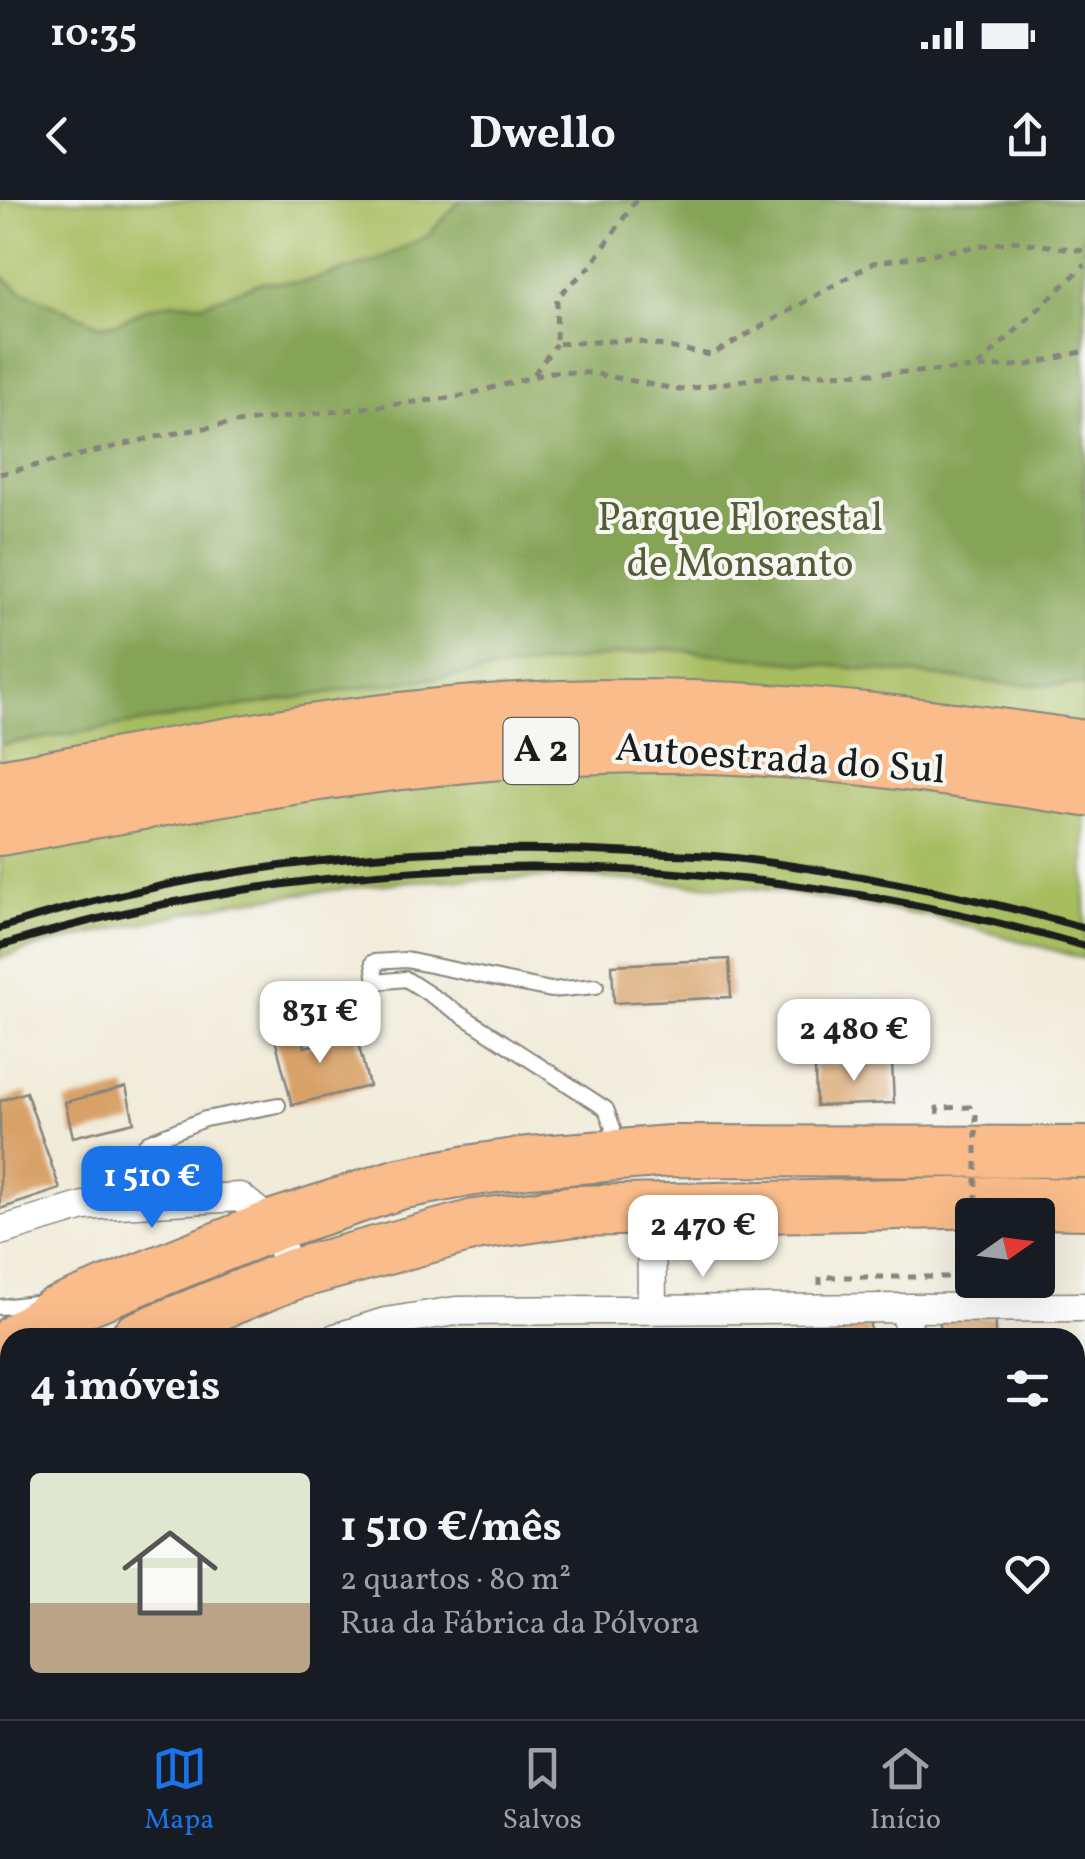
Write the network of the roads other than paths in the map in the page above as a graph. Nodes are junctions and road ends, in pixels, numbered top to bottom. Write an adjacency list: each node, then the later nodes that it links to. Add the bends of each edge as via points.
1 (1085, 746): 2 (highway, Autoestrada do Sul / A 2, via 786,709 605,704 313,730)
2 (0, 786)
3 (1085, 791): 4 (highway, Autoestrada do Sul / A 2, via 874,762 599,748 369,768)
4 (0, 830)
5 (596, 986): 8 (lane, via 551,990 406,960 373,962 376,982 406,979 606,1110 612,1138)
6 (278, 1105): 10 (lane, via 205,1119 148,1142)
7 (1085, 1152): 8 (highway, via 670,1151)
8 (592, 1157): 12 (highway, via 399,1184)
9 (1085, 1204): 11 (highway)
10 (84, 1206): 12 (street, via 240,1197); 13 (street)
11 (651, 1208): 14 (highway, via 476,1225); 18 (street)
12 (274, 1225): 14 (street); 15 (highway)
13 (0, 1231)
14 (291, 1275): 21 (highway)
15 (124, 1285): 16 (lane); 20 (highway)
16 (0, 1306)
17 (1085, 1306): 19 (street)
18 (652, 1308): 19 (street); 22 (street, via 456,1311)
19 (907, 1308): 23 (street)
20 (32, 1328)
21 (161, 1328)
22 (366, 1328)
23 (908, 1328)

